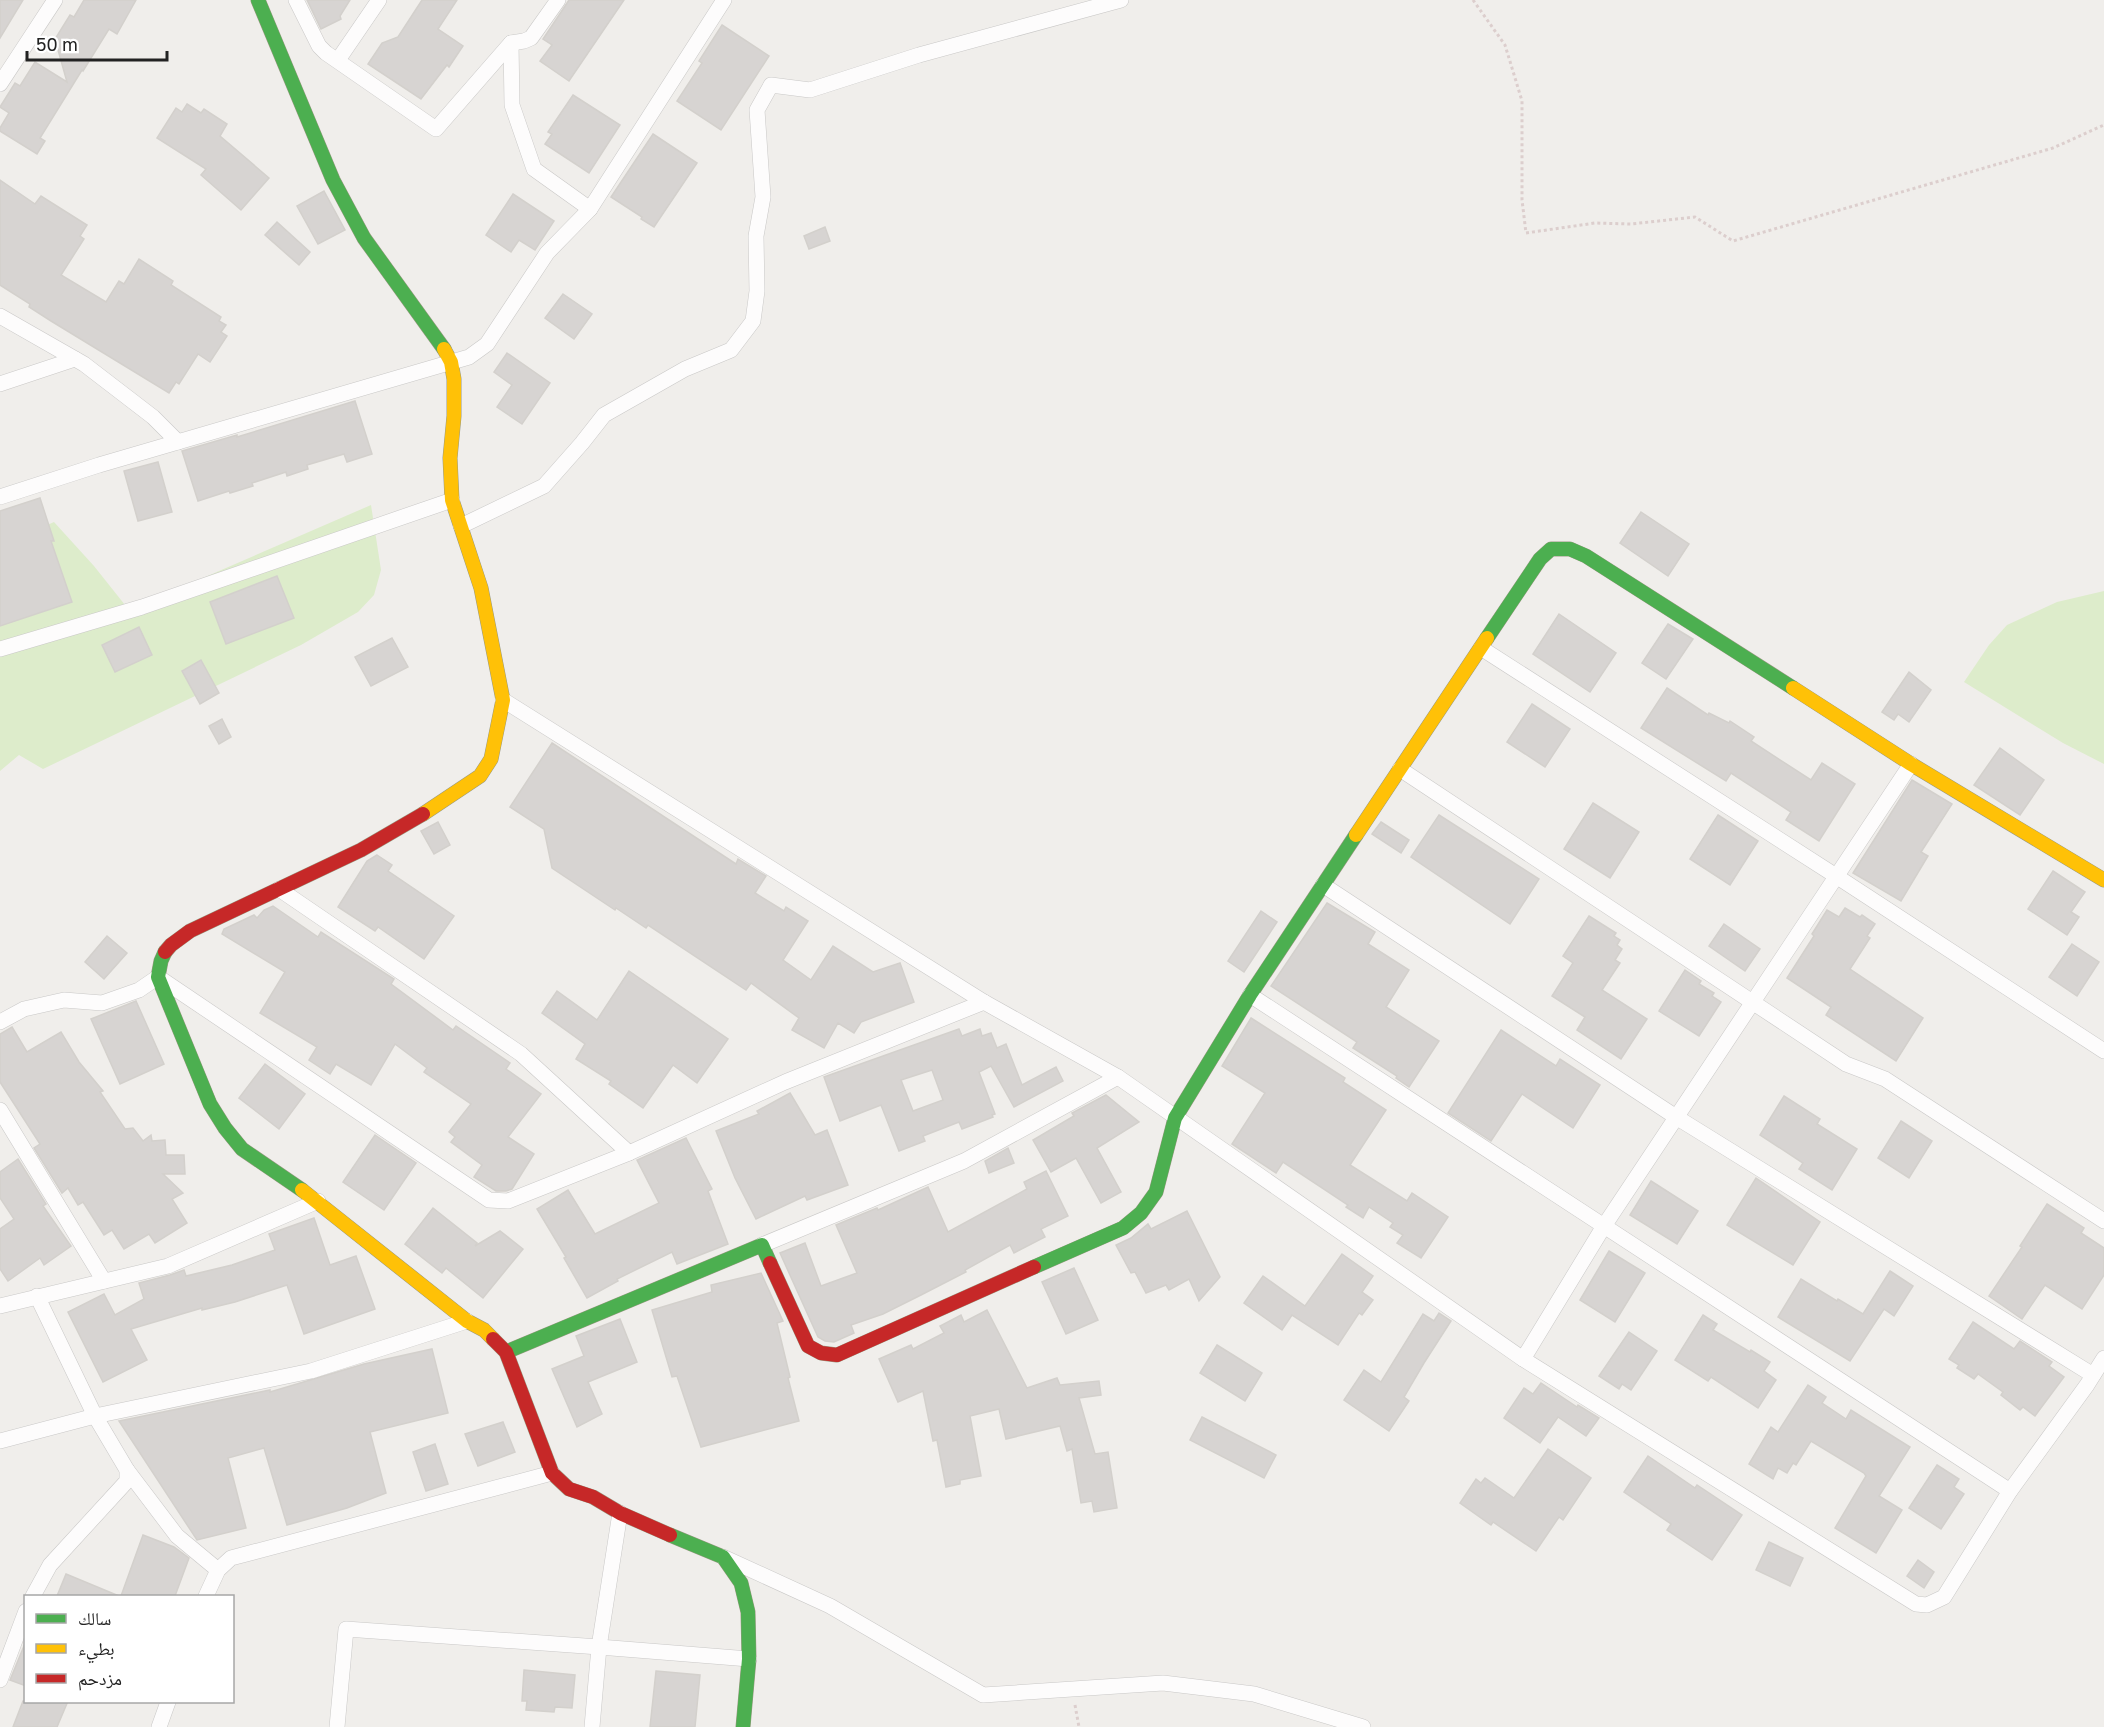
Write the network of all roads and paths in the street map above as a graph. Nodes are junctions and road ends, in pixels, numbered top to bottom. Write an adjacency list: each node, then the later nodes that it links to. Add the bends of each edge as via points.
1 (55, 0): 11 (street)
2 (258, 0): 16 (street, via 346,207)
3 (296, 0): 10 (street, via 320,46)
4 (379, 0): 10 (street)
5 (558, 0): 9 (street, via 531,38)
6 (724, 0): 13 (street)
7 (1121, 0): 21 (street, via 919,55 810,90 771,85 757,110 763,197 756,236 753,321 731,350 685,369 604,415 544,486)
8 (1473, 0): 12 (path, via 1505,45 1522,101 1522,200 1526,232 1695,217 1733,241 2053,148)
9 (512, 43): 10 (street, via 436,129); 13 (street, via 512,105 534,169)
10 (339, 60)
11 (0, 84)
12 (2104, 125)
13 (590, 210): 16 (street, via 547,253 487,344 470,357)
14 (0, 316): 15 (street)
15 (75, 359): 17 (street); 18 (street, via 153,417)
16 (450, 362): 18 (street); 20 (street, via 454,379)
17 (0, 384)
18 (178, 442): 19 (street)
19 (0, 497)
20 (452, 500): 21 (street); 23 (street, via 142,608)
21 (461, 526): 24 (street, via 481,588)
22 (1481, 648): 25 (street, via 1540,560 1551,549 1570,549); 26 (street); 27 (street)
23 (0, 649)
24 (503, 700): 30 (street, via 491,759 480,776 361,850); 33 (street)
25 (1911, 764): 27 (street); 28 (street)
26 (1400, 769): 29 (street); 34 (street)
27 (1836, 876): 34 (street); 36 (street)
28 (2104, 880)
29 (1323, 885): 32 (street); 39 (street)
30 (279, 889): 31 (street, via 190,931 167,948 160,960); 41 (street, via 520,1054)
31 (158, 977): 35 (street, via 139,990 102,1003 64,1000 24,1009); 41 (street, via 489,1200 508,1201); 42 (street, via 210,1104 225,1128 242,1149)
32 (1250, 995): 40 (street); 44 (street)
33 (984, 1002): 37 (street); 41 (street, via 785,1082)
34 (1752, 1003): 39 (street); 43 (street, via 1846,1064 1884,1079)
35 (0, 1022)
36 (2104, 1051)
37 (1118, 1077): 40 (street); 45 (street, via 964,1161)
38 (0, 1110): 46 (street)
39 (1676, 1117): 44 (street); 53 (street)
40 (1175, 1118): 45 (street, via 1156,1192 1141,1213 1123,1228 837,1355 808,1346); 52 (street)
41 (629, 1153)
42 (318, 1201): 46 (street, via 168,1266); 49 (street)
43 (2104, 1221)
44 (1604, 1226): 52 (street); 58 (street)
45 (762, 1245): 50 (street)
46 (104, 1281): 47 (street)
47 (37, 1296): 48 (street); 54 (street)
48 (0, 1306)
49 (467, 1321): 50 (street, via 484,1330); 54 (street, via 311,1371)
50 (506, 1352): 57 (street)
51 (2104, 1358): 53 (street)
52 (1523, 1359): 58 (street, via 1916,1604 1927,1605 1944,1597)
53 (2093, 1375): 58 (street)
54 (95, 1416): 55 (street); 56 (street)
55 (0, 1441)
56 (128, 1470): 61 (street, via 177,1536); 62 (street, via 127,1481 50,1565)
57 (552, 1473): 59 (street, via 569,1489); 61 (street, via 231,1558)
58 (2010, 1491)
59 (620, 1513): 60 (street); 65 (street)
60 (723, 1557): 66 (street, via 741,1583 748,1612); 68 (street, via 830,1606 983,1695)
61 (218, 1570): 63 (street)
62 (34, 1595)
63 (206, 1595)
64 (24, 1616): 67 (street)
65 (599, 1647): 66 (street); 71 (street, via 346,1629); 72 (street)
66 (749, 1659): 73 (street)
67 (0, 1680)
68 (1072, 1689): 74 (path); 75 (street, via 1163,1683 1254,1694)
69 (167, 1703): 70 (street)
70 (159, 1727)
71 (337, 1727)
72 (592, 1727)
73 (743, 1727)
74 (1079, 1727)
75 (1363, 1727)

